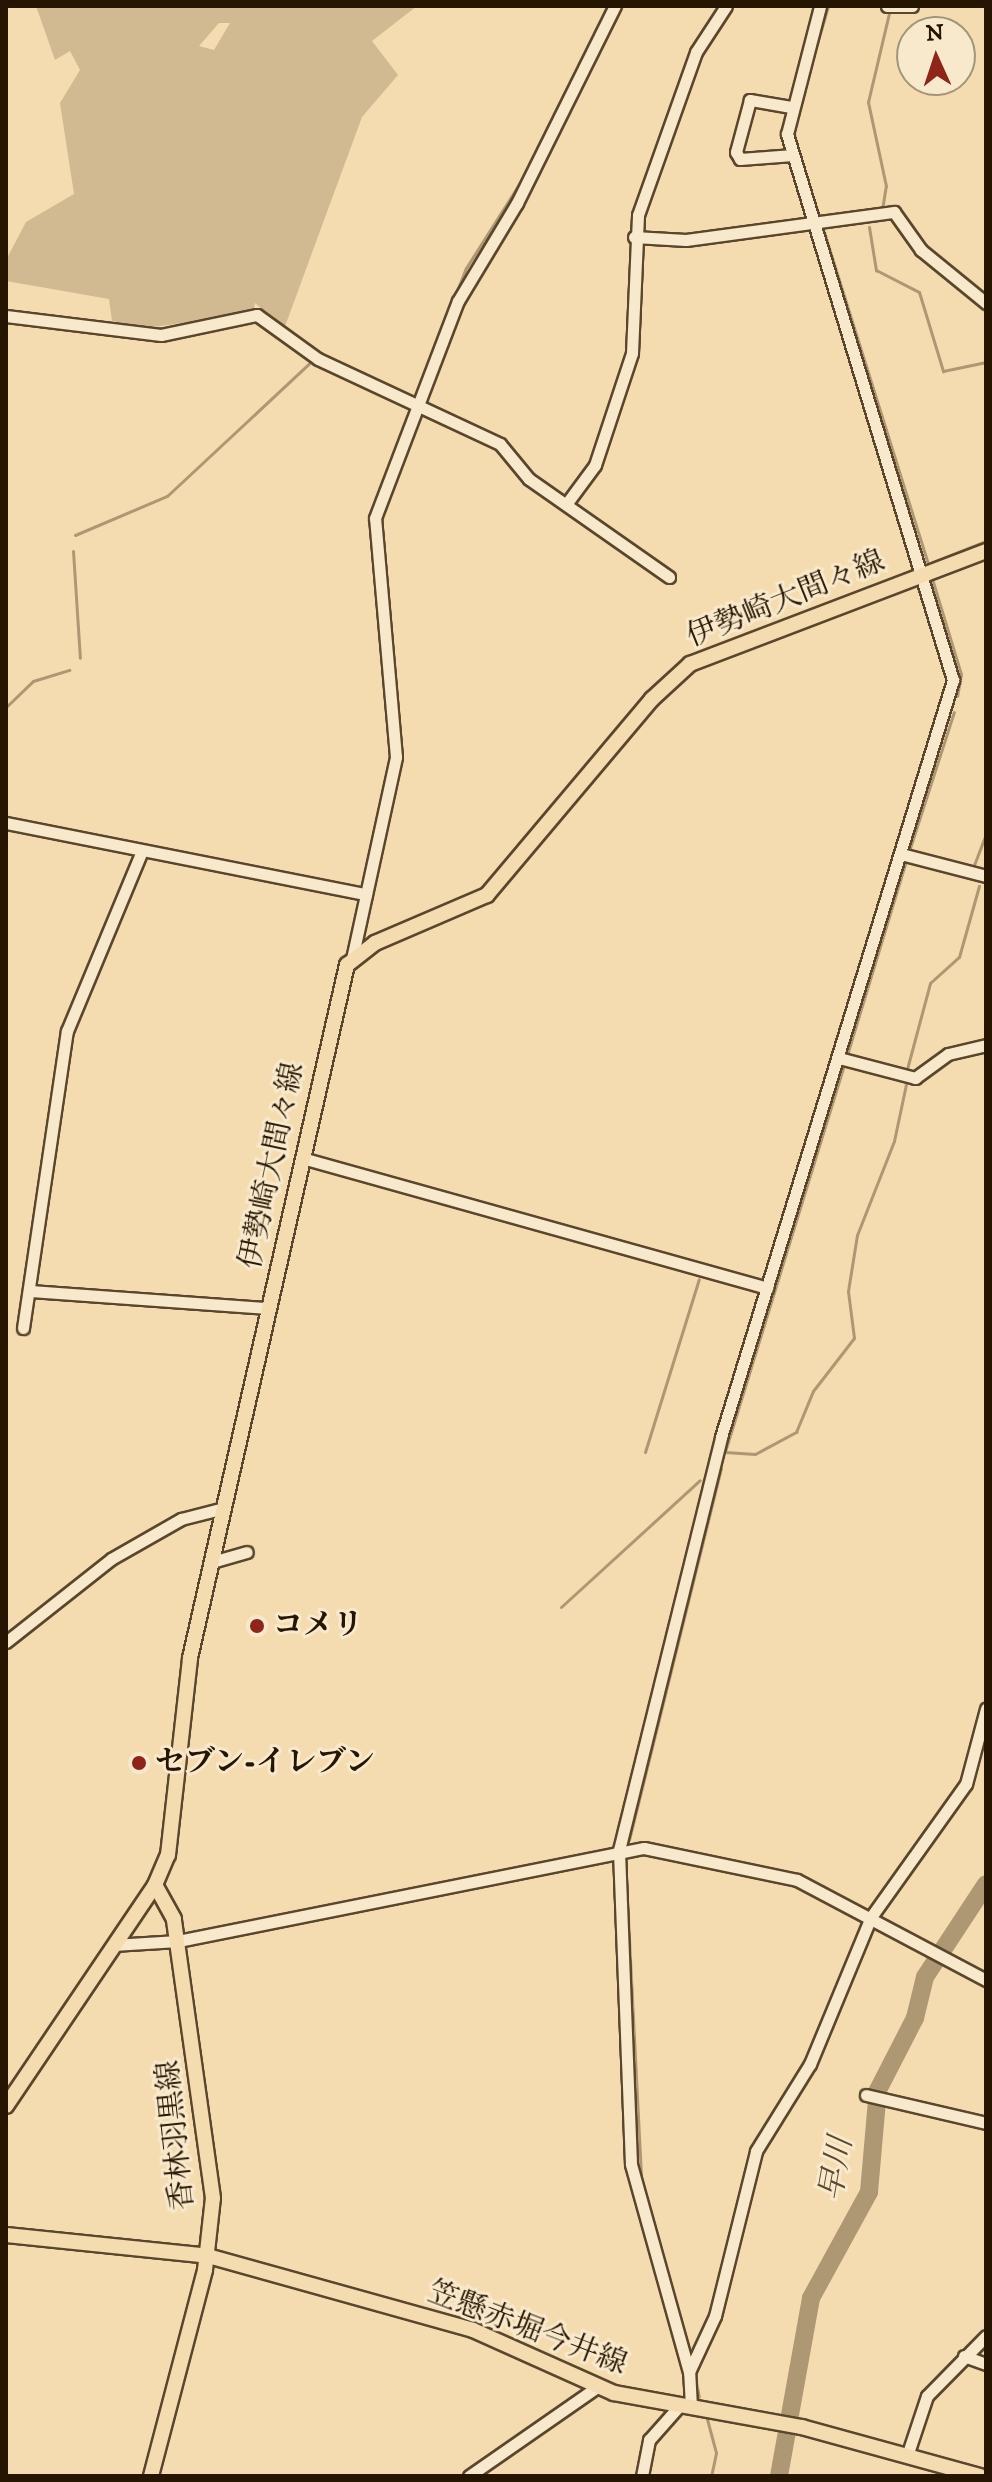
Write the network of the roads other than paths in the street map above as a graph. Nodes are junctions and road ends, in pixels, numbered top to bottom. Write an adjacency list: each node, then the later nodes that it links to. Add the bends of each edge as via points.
1 (615, 6): 12 (street, via 502,232 477,261)
2 (726, 6): 9 (street, via 696,52)
3 (820, 6): 6 (street)
4 (887, 6): 5 (street)
5 (912, 6)
6 (791, 107): 7 (street); 7 (street, via 750,100 736,152 740,159)
7 (793, 155): 8 (street)
8 (815, 225): 9 (street, via 686,240); 10 (street, via 894,212 921,250); 15 (street)
9 (634, 237): 13 (street, via 632,353 595,465)
10 (986, 303)
11 (6, 316): 12 (street, via 161,335 257,315 318,359)
12 (418, 409): 13 (street, via 500,444 529,479); 21 (street, via 373,527 396,757)
13 (567, 503): 16 (street)
14 (986, 551): 15 (main road, 伊勢崎大間々線)
15 (923, 574): 19 (street, via 953,680); 22 (main road, 伊勢崎大間々線, via 690,664 652,699 487,895)
16 (669, 577)
17 (6, 823): 18 (street)
18 (141, 853): 21 (street); 27 (street, via 67,1031)
19 (901, 854): 20 (street); 24 (street)
20 (986, 876)
21 (366, 894): 22 (street)
22 (352, 959): 25 (main road, 伊勢崎大間々線, via 340,981)
23 (986, 1045): 24 (street, via 956,1050 915,1078)
24 (839, 1058): 26 (street)
25 (302, 1158): 26 (street); 28 (main road, 伊勢崎大間々線)
26 (767, 1288): 35 (street, via 718,1448)
27 (29, 1291): 28 (street); 29 (street)
28 (269, 1308): 30 (main road, 伊勢崎大間々線)
29 (23, 1328)
30 (224, 1508): 32 (main road, 伊勢崎大間々線); 33 (street, via 181,1519 111,1559)
31 (247, 1552): 32 (street)
32 (212, 1562): 36 (main road, 伊勢崎大間々線, via 185,1680 173,1838)
33 (6, 1642)
34 (986, 1709): 37 (street, via 966,1784)
35 (619, 1850): 37 (street, via 665,1850 797,1880); 38 (street, via 549,1871); 49 (street, via 631,2164)
36 (155, 1885): 38 (main road, 香林羽黒線, via 172,1908); 39 (main road, 伊勢崎大間々線)
37 (871, 1917): 40 (street); 49 (street, via 810,2064 756,2151 715,2316)
38 (178, 1941): 39 (street); 45 (main road, 香林羽黒線, via 212,2170)
39 (113, 1945): 42 (main road, 伊勢崎大間々線)
40 (986, 1980)
41 (866, 2095): 43 (street)
42 (6, 2106)
43 (986, 2123)
44 (6, 2235): 45 (main road, 笠懸赤堀今井線)
45 (208, 2256): 50 (main road, 笠懸赤堀今井線, via 473,2330); 53 (main road, 香林羽黒線)
46 (986, 2336): 47 (street)
47 (964, 2356): 48 (street); 52 (street, via 927,2396)
48 (986, 2364)
49 (689, 2372): 51 (street)
50 (597, 2387): 51 (main road, 笠懸赤堀今井線); 54 (street)
51 (686, 2406): 52 (main road, 笠懸赤堀今井線, via 802,2427); 55 (street, via 649,2440)
52 (907, 2456): 56 (main road, 笠懸赤堀今井線)
53 (151, 2476)
54 (469, 2476)
55 (642, 2476)
56 (980, 2476)

